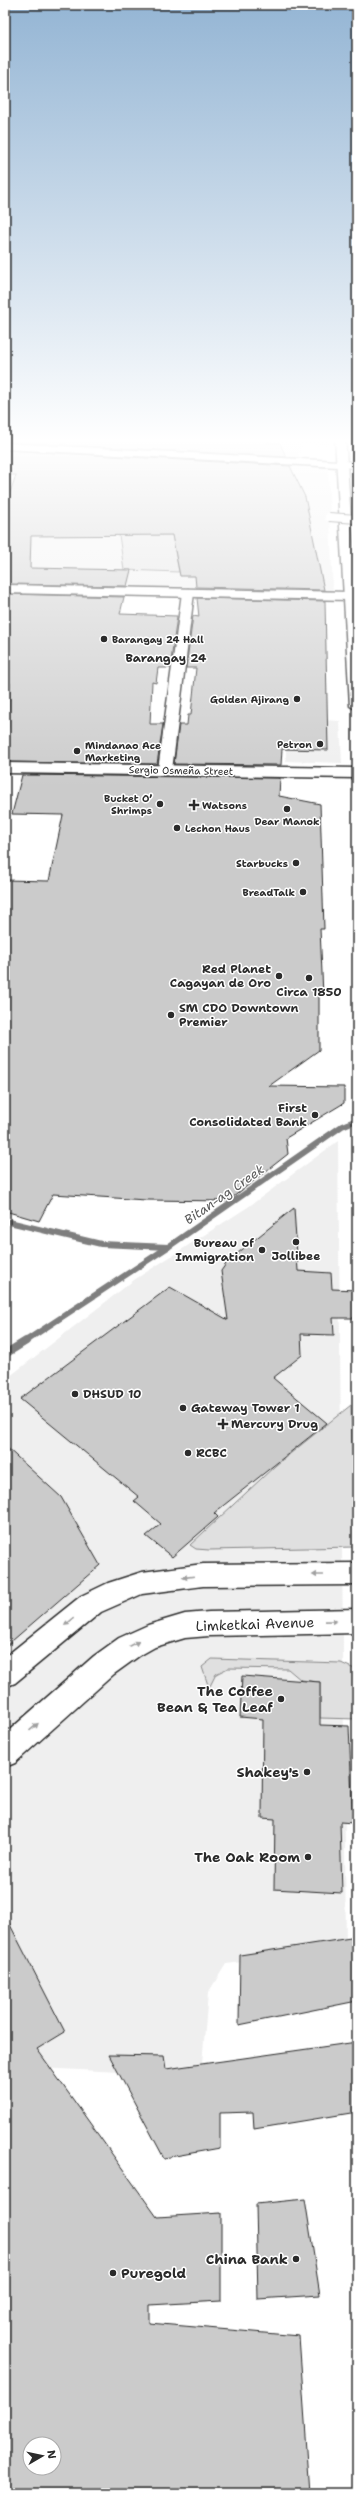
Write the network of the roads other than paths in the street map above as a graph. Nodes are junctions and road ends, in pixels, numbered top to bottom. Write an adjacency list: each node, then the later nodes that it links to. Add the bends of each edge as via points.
1 (347, 554): 4 (main road)
2 (5, 589): 3 (main road)
3 (188, 593): 4 (main road); 7 (street)
4 (350, 596): 5 (main road)
5 (357, 706)
6 (5, 768): 7 (main road, Sergio Osmeña Street)
7 (165, 770): 8 (main road, Sergio Osmeña Street)
8 (357, 773)
9 (357, 1574): 11 (main road, one-way to 11, via 203,1575 142,1583 116,1591 91,1604)
10 (357, 1621): 12 (main road, Limketkai Avenue, one-way to 10, via 104,1665 148,1637 185,1626 209,1624)
11 (5, 1674)
12 (5, 1753)

